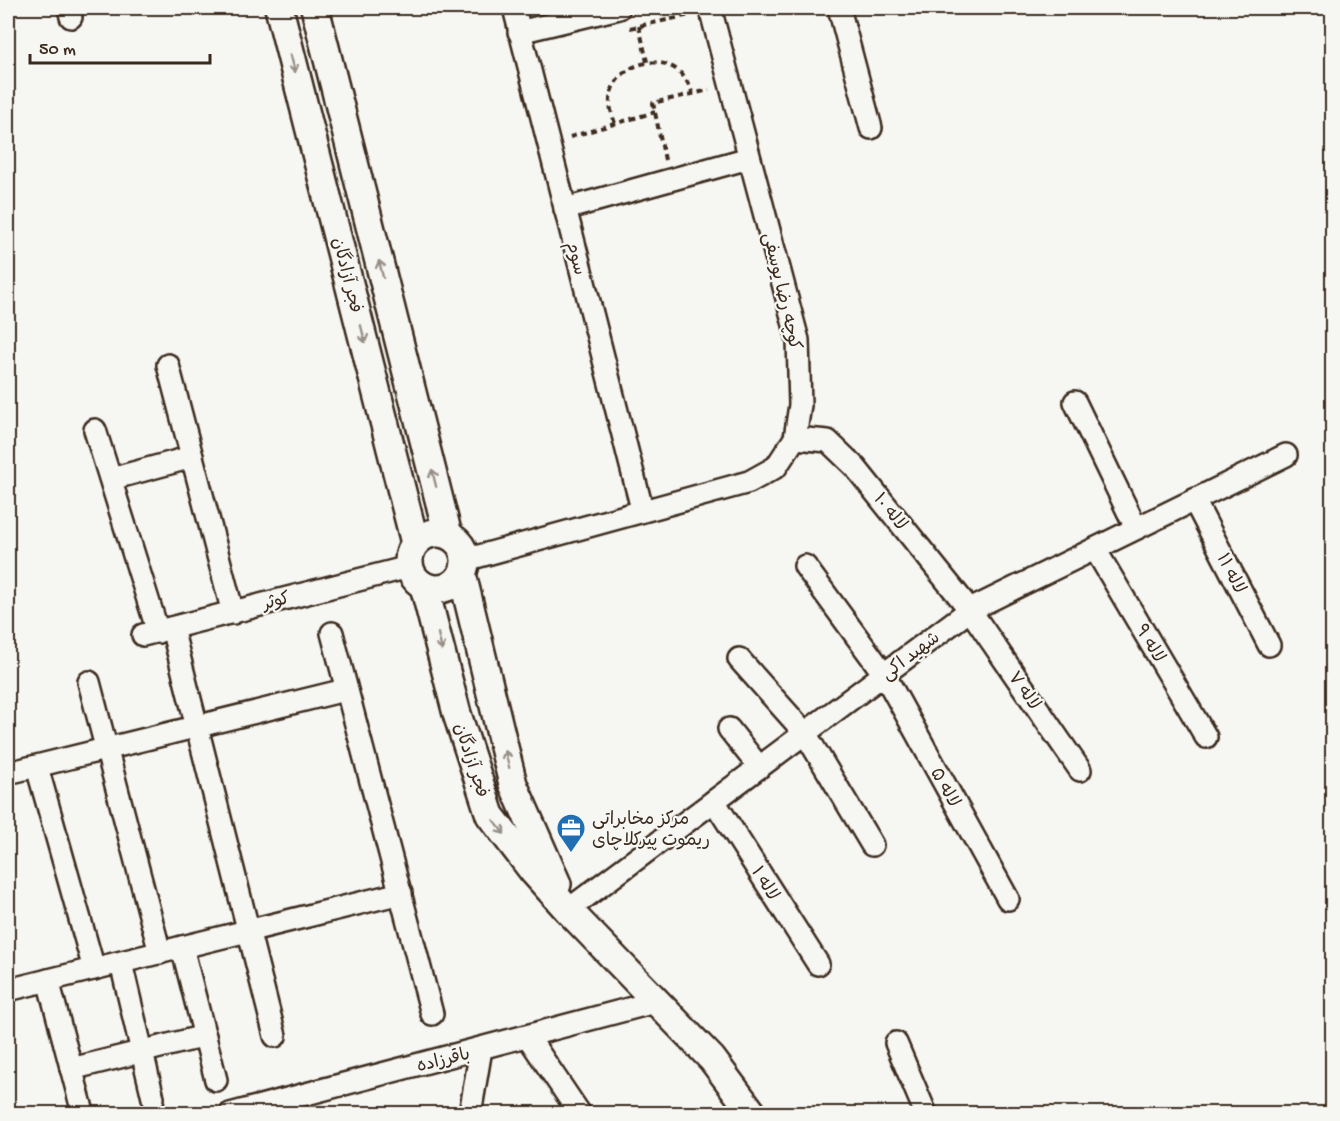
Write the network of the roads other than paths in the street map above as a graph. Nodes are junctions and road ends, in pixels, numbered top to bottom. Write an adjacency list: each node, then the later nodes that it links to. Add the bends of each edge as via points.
1 (279, 8): 23 (street, فجر آزادگان, one-way to 23)
2 (315, 8): 21 (street, فجر آزادگان, one-way to 2)
3 (514, 8): 7 (street, سوم)
4 (619, 8): 7 (street)
5 (710, 8): 9 (street, کوچه رضا یوسفی)
6 (839, 8): 8 (street)
7 (519, 32): 10 (street, سوم)
8 (872, 128)
9 (749, 158): 10 (street); 14 (street, کوچه رضا یوسفی, via 798,340 800,405)
10 (565, 210): 19 (street, سوم)
11 (168, 365): 16 (street)
12 (1074, 402): 20 (street)
13 (95, 430): 17 (street)
14 (795, 438): 19 (street, کوچه رضا یوسفی, via 776,467 749,482); 26 (street, لاله ۱۰, via 828,441 855,466)
15 (1286, 455): 18 (street, شهید اکی)
16 (192, 457): 17 (street); 27 (street)
17 (111, 479): 28 (street)
18 (1194, 500): 20 (street, شهید اکی); 30 (street, لاله ۱۱)
19 (642, 509): 25 (street, کوچه رضا یوسفی)
20 (1136, 528): 22 (street, شهید اکی)
21 (448, 535): 23 (street, via 424,536); 25 (street, via 457,541)
22 (1095, 549): 26 (street, شهید اکی); 38 (street, لاله ۹)
23 (416, 565): 25 (street, via 445,588); 27 (street, کوثر); 48 (street, فجر آزادگان, one-way to 48, via 490,815)
24 (805, 566): 32 (street, لاله ۵)
25 (463, 567): 48 (street, فجر آزادگان, one-way to 25, via 513,784)
26 (970, 610): 32 (street, شهید اکی); 42 (street, لاله ۷)
27 (232, 613): 28 (street, کوثر)
28 (157, 632): 35 (street)
29 (332, 633): 34 (street)
30 (1269, 645)
31 (739, 659): 37 (street)
32 (884, 674): 37 (street, شهید اکی); 47 (street, لاله ۵)
33 (89, 681): 39 (street)
34 (345, 690): 35 (street); 46 (street)
35 (197, 728): 39 (street); 49 (street)
36 (729, 729): 41 (street)
37 (805, 733): 41 (street, شهید اکی); 45 (street)
38 (1206, 737)
39 (108, 750): 40 (street); 51 (street)
40 (37, 767): 43 (street); 54 (street)
41 (759, 767): 44 (street, شهید اکی)
42 (1080, 770)
43 (8, 773)
44 (714, 801): 48 (street, شهید اکی); 53 (street, لاله ۱)
45 (872, 845)
46 (401, 893): 49 (street); 58 (street)
47 (1008, 899)
48 (568, 910): 57 (street, فجر آزادگان)
49 (247, 930): 50 (street); 60 (street)
50 (182, 947): 51 (street); 59 (street)
51 (160, 953): 52 (street)
52 (120, 963): 54 (street); 64 (street)
53 (818, 964)
54 (94, 969): 55 (street)
55 (48, 981): 56 (street); 65 (street)
56 (8, 990)
57 (655, 1002): 61 (street, باقرزاده); 72 (street, فجر آزادگان, via 712,1059)
58 (432, 1014)
59 (205, 1036): 64 (street); 66 (street)
60 (275, 1036)
61 (528, 1037): 63 (street, باقرزاده); 71 (street)
62 (896, 1043): 73 (street)
63 (481, 1049): 69 (street, باقرزاده); 70 (street)
64 (142, 1051): 65 (street); 67 (street)
65 (71, 1069): 68 (street)
66 (216, 1080)
67 (153, 1098)
68 (82, 1109)
69 (230, 1113)
70 (470, 1113)
71 (580, 1113)
72 (753, 1113)
73 (926, 1113)

